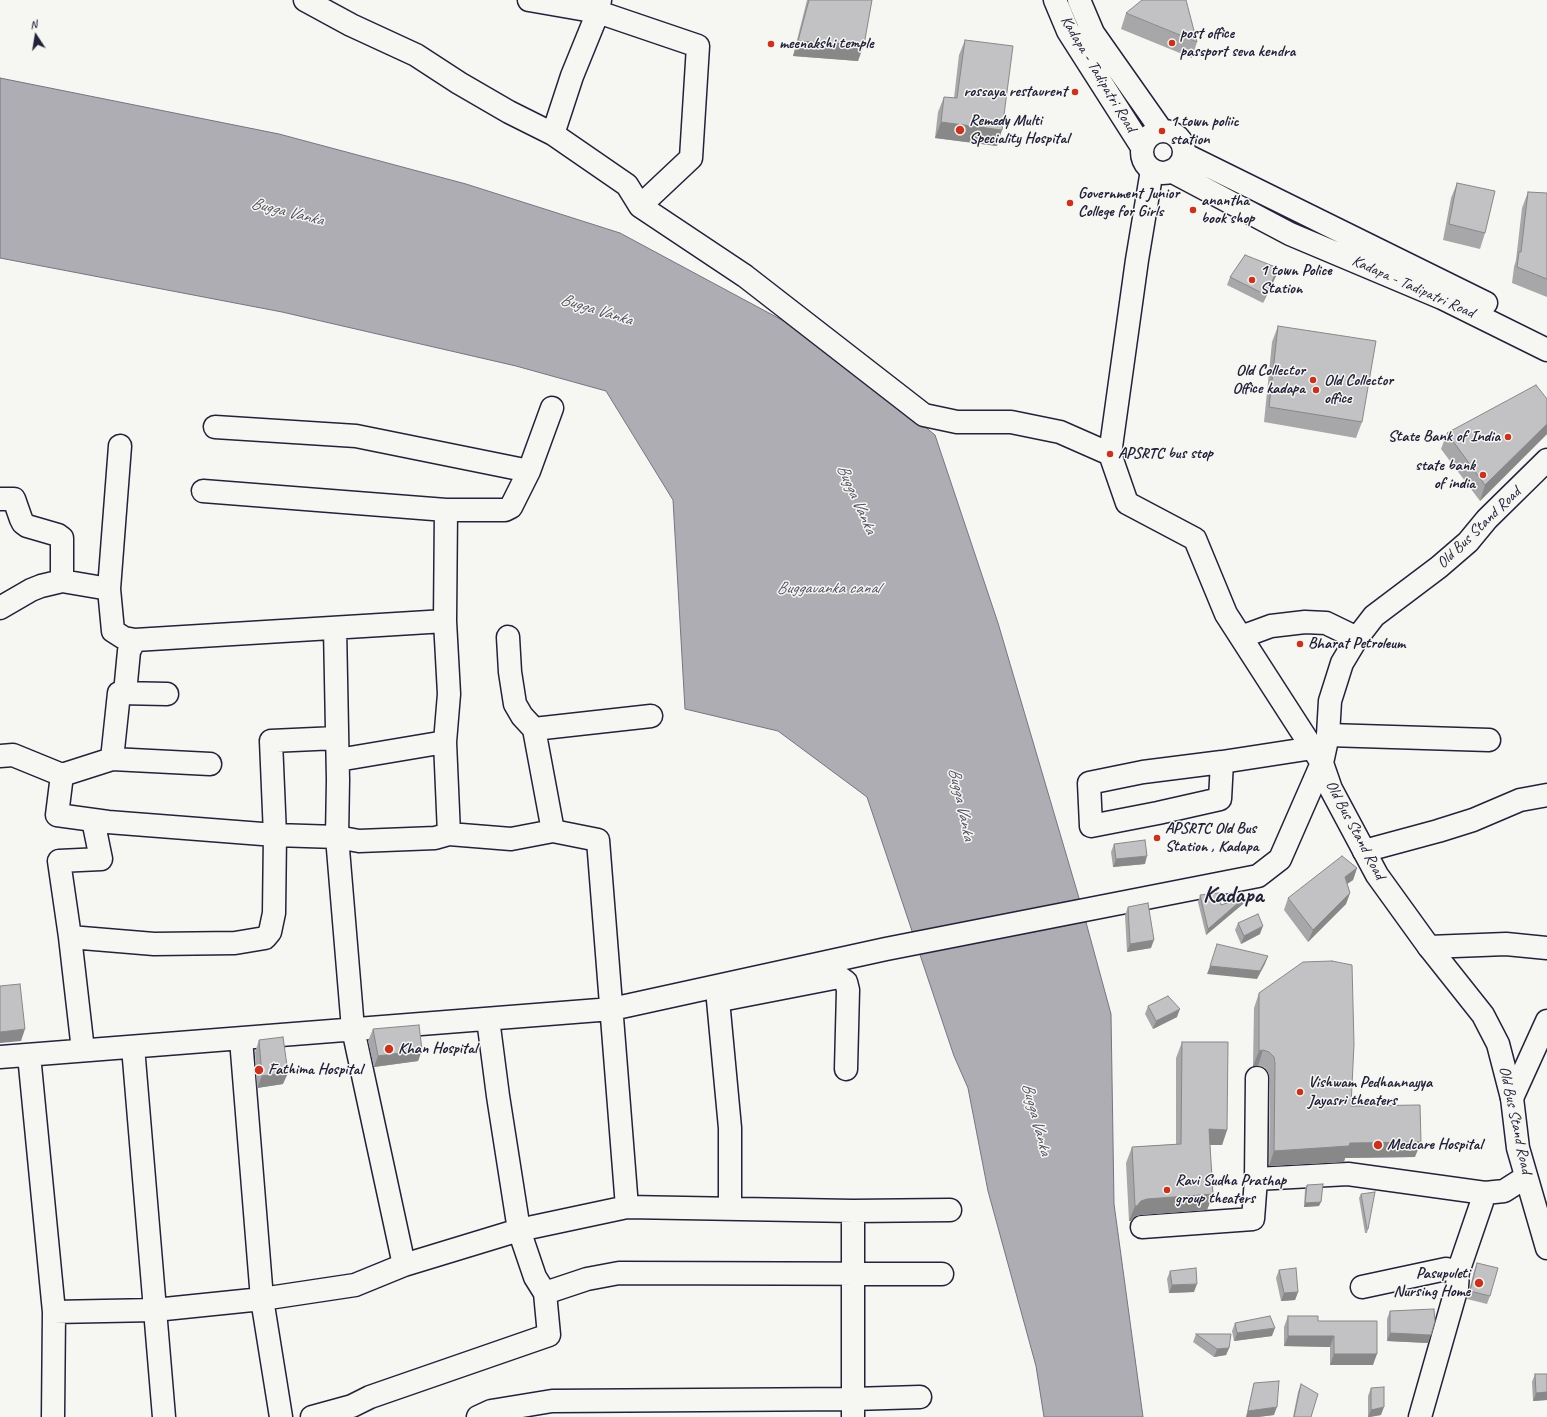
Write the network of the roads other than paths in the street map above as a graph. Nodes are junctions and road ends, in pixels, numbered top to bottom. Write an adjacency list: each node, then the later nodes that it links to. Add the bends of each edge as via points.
1 (305, 0): 7 (street, via 416,55 509,112)
2 (528, 0): 5 (street)
3 (1054, 0): 8 (street, Kadapa - Tadipatri Road, via 1068,31)
4 (1079, 0): 6 (street, Kadapa - Tadipatri Road, via 1093,33)
5 (599, 6): 7 (street); 10 (street, via 698,46 691,158)
6 (1162, 131): 8 (street, via 1149,136); 9 (street, via 1176,135 1183,147)
7 (553, 134): 10 (street, via 627,185)
8 (1142, 147): 9 (street, via 1143,160 1147,166)
9 (1164, 167): 11 (street, Kadapa - Tadipatri Road, via 1451,285); 12 (street, Kadapa - Tadipatri Road, via 1290,234 1442,298); 16 (street, via 1133,286)
10 (640, 206): 16 (street, via 745,276 924,416 957,422 1011,422 1060,432)
11 (1547, 335)
12 (1547, 350)
13 (552, 408): 18 (street)
14 (215, 427): 18 (street, via 356,436)
15 (120, 446): 23 (street)
16 (1110, 454): 28 (street, via 1127,503 1195,539 1226,614)
17 (1547, 460): 29 (street, Old Bus Stand Road, via 1487,519 1468,542 1374,616)
18 (529, 471): 21 (street, via 509,509)
19 (203, 491): 21 (street)
20 (0, 499): 22 (street, via 14,499 23,523 62,538)
21 (446, 510): 25 (street)
22 (62, 581): 23 (street); 24 (street, via 41,586)
23 (108, 589): 30 (street, via 113,631 124,638)
24 (0, 608)
25 (445, 622): 26 (street); 37 (street, via 449,694)
26 (335, 628): 30 (street); 35 (street)
27 (508, 637): 34 (street, via 515,704)
28 (1241, 637): 29 (street, via 1271,626 1305,622 1326,623); 38 (street)
29 (1357, 638): 38 (street, Old Bus Stand Road, via 1342,663 1330,701)
30 (135, 640): 31 (street, via 129,652)
31 (124, 693): 32 (street); 40 (street, via 119,693)
32 (167, 694)
33 (651, 716): 34 (street)
34 (534, 729): 47 (street)
35 (337, 738): 41 (street); 49 (street, via 271,741)
36 (1489, 740): 38 (street)
37 (445, 742): 41 (street); 48 (street)
38 (1321, 748): 42 (street); 51 (street, Old Bus Stand Road, via 1332,789); 56 (street, via 1280,859 1258,876 886,949)
39 (0, 756): 44 (street, via 13,755)
40 (112, 759): 43 (street); 44 (street)
41 (338, 760): 50 (street)
42 (1222, 762): 42 (street, via 1143,772 1089,783 1091,826 1220,799)
43 (210, 764)
44 (62, 775): 46 (street, via 57,815)
45 (1547, 795): 51 (street, via 1520,800 1473,820)
46 (93, 820): 49 (street); 52 (street, via 101,859 59,861)
47 (553, 831): 48 (street, via 511,839); 56 (street, via 598,840)
48 (449, 834): 50 (street, via 435,838 359,841)
49 (275, 835): 50 (street); 52 (street, via 274,913 266,938 235,943 154,944)
50 (337, 837): 59 (street)
51 (1364, 851): 53 (street, Old Bus Stand Road, via 1377,875)
52 (70, 937): 62 (street)
53 (1429, 946): 54 (street, via 1506,944); 67 (street, Old Bus Stand Road, via 1483,1015 1498,1044)
54 (1547, 948)
55 (718, 1000): 56 (street); 65 (street, via 839,977 846,982 848,990); 72 (street, via 730,1128)
56 (612, 1013): 57 (street); 71 (street)
57 (488, 1019): 59 (street); 76 (street)
58 (1547, 1021): 67 (street)
59 (353, 1029): 60 (street); 78 (street)
60 (241, 1038): 61 (street); 84 (street)
61 (133, 1047): 62 (street); 85 (street)
62 (83, 1050): 63 (street)
63 (29, 1055): 64 (street); 86 (street)
64 (0, 1057)
65 (846, 1069)
66 (1257, 1078): 69 (street)
67 (1512, 1098): 68 (street, Old Bus Stand Road, via 1518,1148)
68 (1526, 1177): 70 (street, via 1504,1191); 77 (street, Old Bus Stand Road)
69 (1256, 1179): 70 (street, via 1348,1174); 75 (street, via 1253,1219)
70 (1485, 1193): 79 (street)
71 (627, 1207): 72 (street); 76 (street)
72 (730, 1208): 74 (street)
73 (950, 1210): 74 (street)
74 (854, 1211): 80 (street)
75 (1142, 1227)
76 (519, 1230): 78 (street); 83 (street, via 535,1277)
77 (1547, 1248)
78 (404, 1265): 84 (street, via 355,1285)
79 (1458, 1272): 82 (street, via 1446,1269); 94 (street)
80 (853, 1273): 81 (street); 83 (street, via 619,1273 587,1279); 88 (street)
81 (942, 1274)
82 (1362, 1287)
83 (545, 1293): 92 (street, via 549,1335 370,1397 352,1406)
84 (262, 1299): 85 (street); 91 (street)
85 (155, 1310): 86 (street); 90 (street)
86 (54, 1312): 89 (street)
87 (920, 1397): 88 (street)
88 (853, 1408): 93 (street, via 552,1401 491,1411)
89 (53, 1417)
90 (164, 1417)
91 (281, 1417)
92 (312, 1417)
93 (478, 1417)
94 (1420, 1417)

